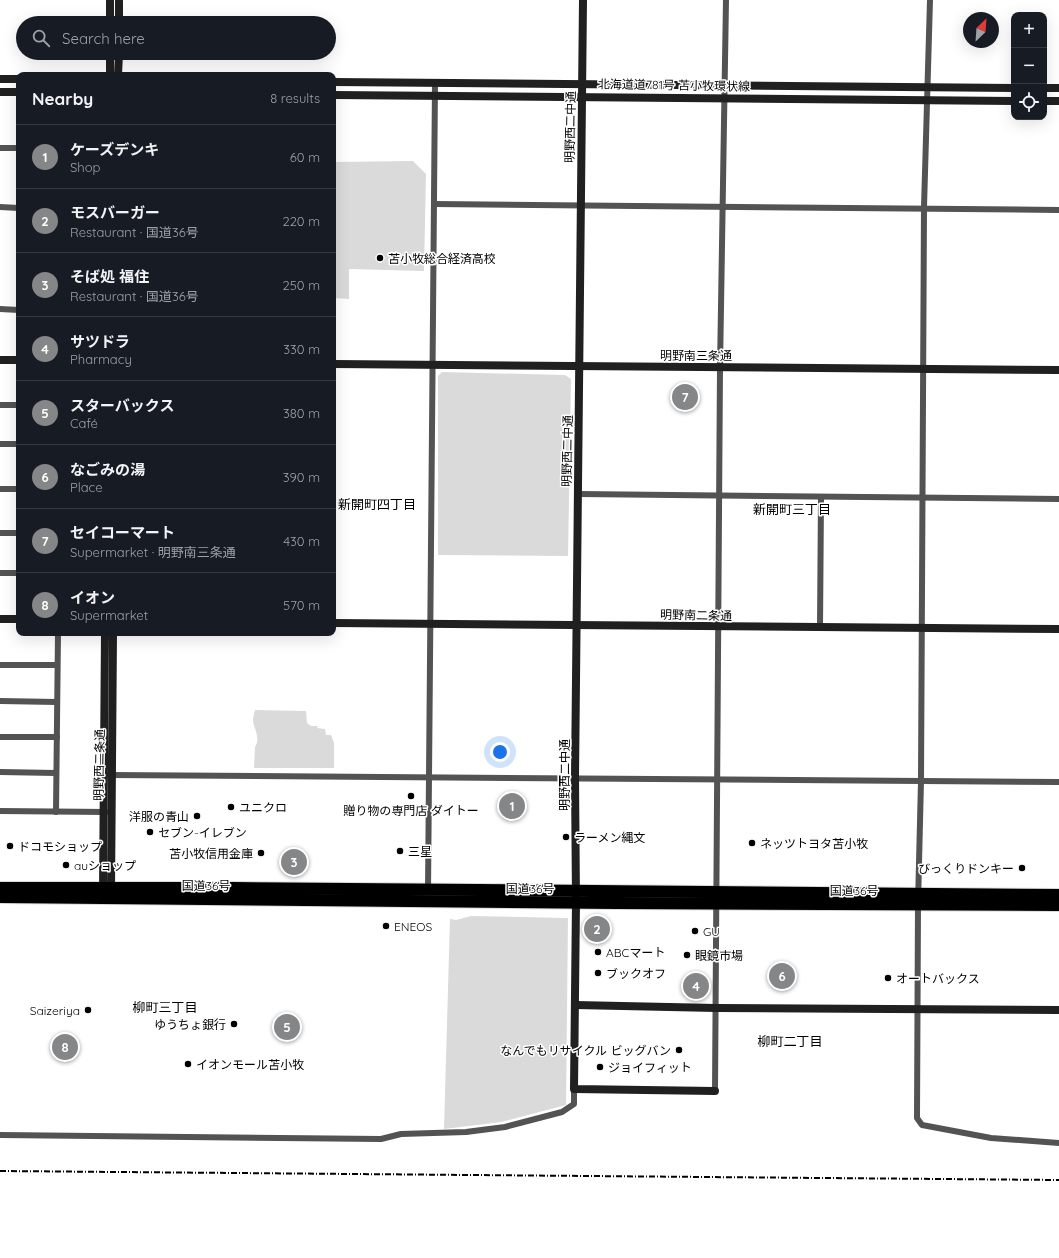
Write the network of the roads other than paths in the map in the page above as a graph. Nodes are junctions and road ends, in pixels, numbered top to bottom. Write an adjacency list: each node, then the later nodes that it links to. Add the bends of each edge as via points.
1 (110, 0): 6 (street)
2 (119, 0): 7 (street)
3 (583, 0): 16 (street, 明野西二中通)
4 (726, 0): 17 (street)
5 (930, 0): 18 (street)
6 (110, 16)
7 (119, 16)
8 (110, 60): 10 (street)
9 (118, 60): 11 (street)
10 (110, 72)
11 (118, 72)
12 (0, 79): 13 (street)
13 (16, 79)
14 (336, 82): 15 (street, 北海道道781号 苫小牧環状線)
15 (435, 83): 16 (street, 北海道道781号 苫小牧環状線); 25 (street)
16 (583, 84): 17 (street, 北海道道781号 苫小牧環状線); 26 (street, 明野西二中通)
17 (725, 86): 18 (street, 北海道道781号 苫小牧環状線); 27 (street)
18 (929, 87): 19 (street, 北海道道781号 苫小牧環状線); 28 (street)
19 (1011, 88)
20 (1047, 88): 21 (street)
21 (1059, 88)
22 (0, 92): 23 (street)
23 (16, 92)
24 (336, 95): 25 (street, 北海道道781号 苫小牧環状線)
25 (434, 95): 26 (street, 北海道道781号 苫小牧環状線); 34 (street)
26 (582, 96): 27 (street, 北海道道781号 苫小牧環状線); 35 (street, 明野西二中通)
27 (724, 97): 28 (street, 北海道道781号 苫小牧環状線); 37 (street)
28 (926, 100): 29 (street, 北海道道781号 苫小牧環状線); 38 (street)
29 (1011, 100)
30 (1047, 101): 31 (street)
31 (1059, 101)
32 (0, 148): 33 (street)
33 (16, 148)
34 (434, 204): 35 (street); 46 (street)
35 (580, 205): 37 (street); 47 (street, 明野西二中通)
36 (0, 207): 39 (street)
37 (722, 207): 38 (street); 48 (street)
38 (924, 207): 40 (street); 49 (street)
39 (16, 208)
40 (1059, 210)
41 (0, 309): 42 (street)
42 (16, 310)
43 (0, 360): 44 (street)
44 (16, 360)
45 (336, 364): 46 (street, 明野南三条通)
46 (432, 365): 47 (street, 明野南三条通); 69 (street)
47 (580, 366): 48 (street, 明野南三条通); 57 (street, 明野西二中通)
48 (720, 368): 49 (street, 明野南三条通); 58 (street)
49 (923, 370): 50 (street, 明野南三条通); 60 (street)
50 (1059, 370)
51 (0, 405): 52 (street)
52 (16, 406)
53 (0, 444): 54 (street)
54 (16, 444)
55 (0, 489): 56 (street)
56 (16, 489)
57 (579, 494): 58 (street); 70 (street, 明野西二中通)
58 (720, 496): 59 (street); 71 (street)
59 (821, 497): 60 (street); 72 (street)
60 (922, 498): 61 (street); 73 (street)
61 (1059, 499)
62 (0, 533): 63 (street)
63 (16, 533)
64 (0, 573): 65 (street)
65 (16, 573)
66 (0, 619): 67 (street)
67 (16, 619)
68 (336, 623): 69 (street, 明野南二条通)
69 (430, 624): 70 (street, 明野南二条通); 87 (street)
70 (577, 624): 71 (street, 明野南二条通); 88 (street, 明野西二中通)
71 (719, 627): 72 (street, 明野南二条通); 89 (street)
72 (820, 628): 73 (street, 明野南二条通)
73 (922, 628): 74 (street, 明野南二条通); 90 (street)
74 (1059, 629)
75 (58, 636): 79 (street)
76 (104, 636): 86 (street, 明野西二条通)
77 (113, 636): 86 (street, 明野西二条通)
78 (0, 665): 79 (street)
79 (57, 666): 81 (street)
80 (0, 701): 81 (street)
81 (57, 702): 83 (street)
82 (0, 736): 83 (street)
83 (57, 737): 85 (street)
84 (0, 772): 85 (street)
85 (56, 773): 93 (street)
86 (107, 774): 87 (street); 94 (street, 明野西二条通)
87 (429, 777): 88 (street); 97 (street)
88 (575, 778): 89 (street); 100 (street, 明野西二中通)
89 (718, 778): 90 (street); 101 (street)
90 (921, 781): 91 (street); 102 (street)
91 (1059, 782)
92 (0, 811): 93 (street)
93 (56, 812): 94 (street)
94 (107, 812): 96 (street, 明野西二条通)
95 (0, 888): 96 (highway, 国道36号)
96 (107, 893): 97 (highway, 国道36号); 99 (highway, 国道36号)
97 (428, 895): 100 (highway, 国道36号)
98 (1059, 895): 102 (highway, 国道36号)
99 (0, 897)
100 (576, 897): 101 (highway, 国道36号); 104 (street, 明野西二中通)
101 (717, 898): 102 (highway, 国道36号); 105 (street)
102 (919, 899): 103 (highway, 国道36号); 106 (street)
103 (1059, 905)
104 (574, 1005): 105 (street); 108 (street, 明野西二中通)
105 (716, 1008): 106 (street); 109 (street)
106 (918, 1008): 107 (street); 111 (street, via 917,1118 922,1125 991,1138)
107 (1059, 1010)
108 (574, 1089): 109 (street); 110 (street, via 574,1104 568,1109 505,1127 466,1132 401,1134 381,1139)
109 (715, 1091)
110 (0, 1135)
111 (1059, 1143)

